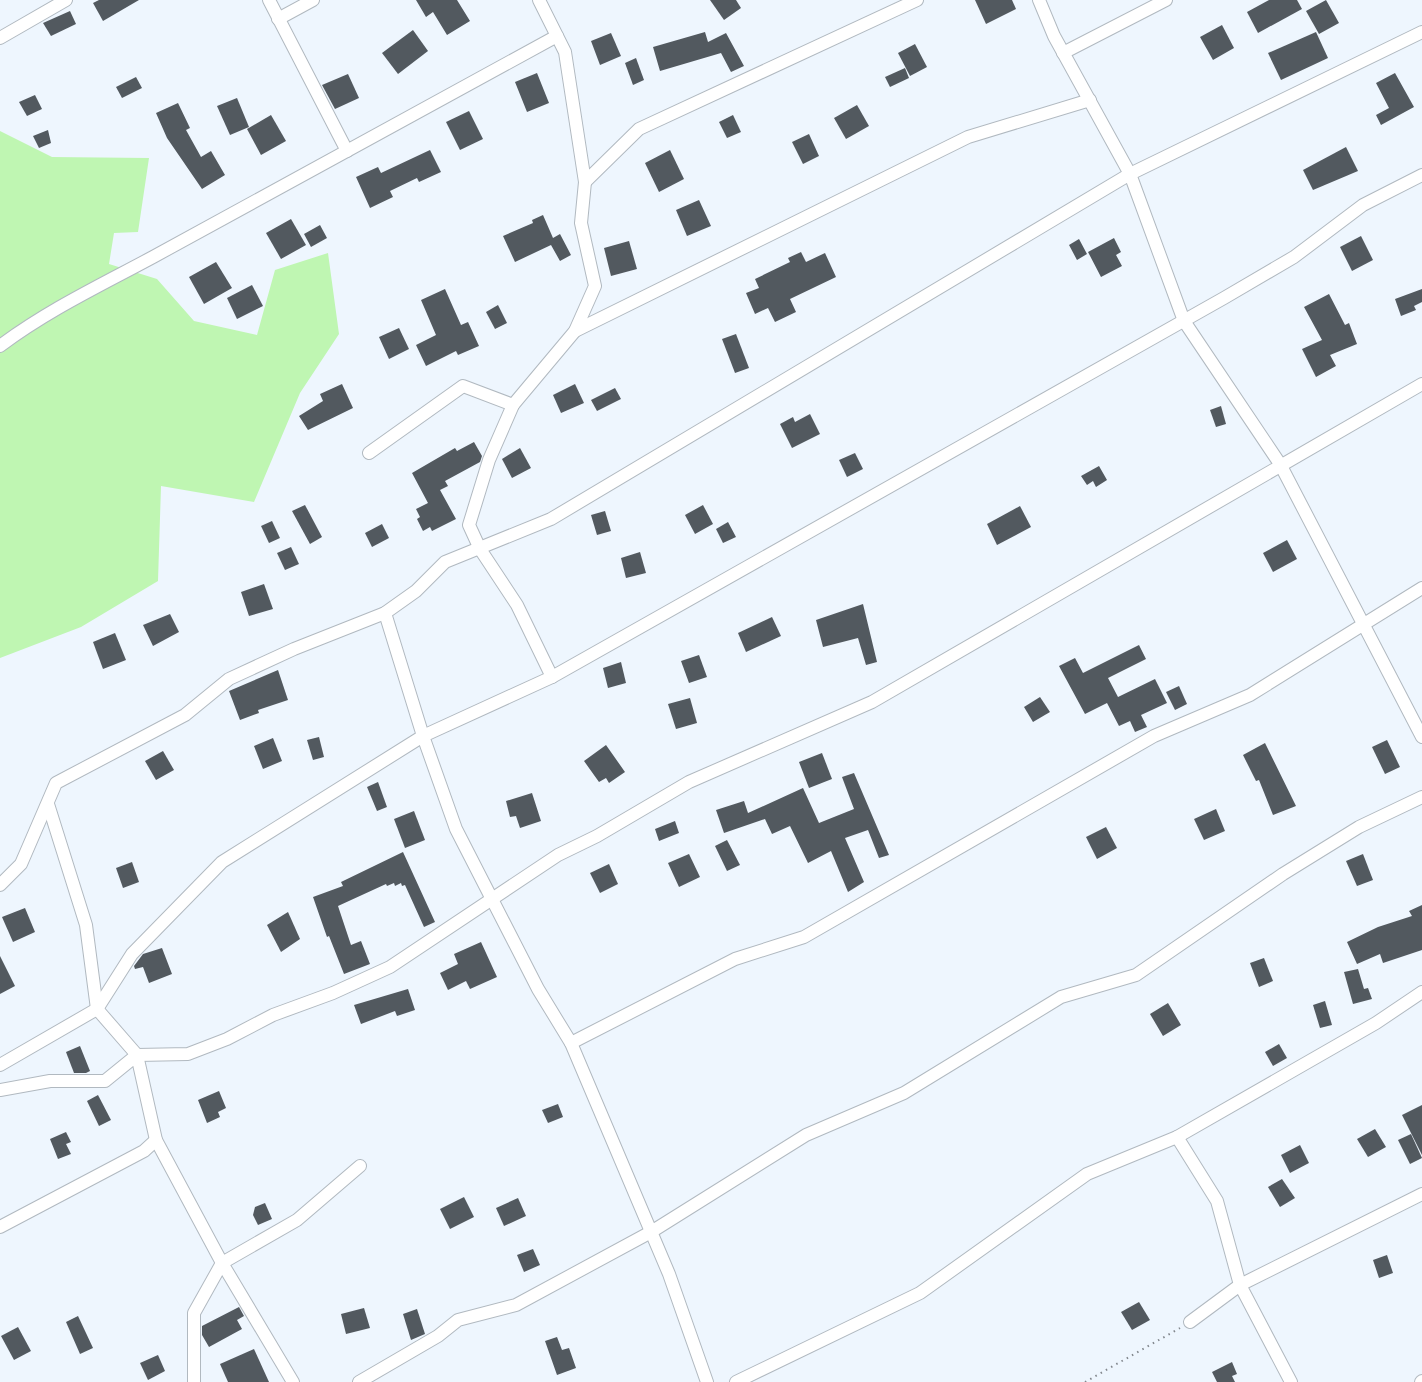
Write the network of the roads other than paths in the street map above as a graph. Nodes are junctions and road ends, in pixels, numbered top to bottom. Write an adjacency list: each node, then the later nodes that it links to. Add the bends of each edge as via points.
1 (66, 0): 11 (street)
2 (269, 0): 8 (street)
3 (313, 0): 8 (street)
4 (539, 0): 10 (street)
5 (917, 0): 17 (street, via 639,129)
6 (1039, 0): 12 (street)
7 (1166, 0): 12 (street)
8 (278, 19): 14 (street)
9 (1422, 33): 15 (street)
10 (557, 36): 14 (street); 17 (street, via 565,52)
11 (0, 38)
12 (1063, 53): 13 (street)
13 (1090, 100): 15 (street); 19 (street, via 968,137)
14 (347, 151): 20 (street, via 88,289)
15 (1131, 174): 18 (street); 25 (street, via 551,519)
16 (1422, 175): 18 (street, via 1363,205 1294,257)
17 (585, 182): 19 (street, via 581,223 596,286)
18 (1184, 321): 24 (street); 29 (street)
19 (575, 331): 22 (street)
20 (0, 346)
21 (1422, 384): 24 (street)
22 (513, 405): 23 (street, via 463,386); 25 (street, via 489,460 469,525)
23 (369, 453)
24 (1280, 464): 28 (street); 35 (street, via 872,702 689,782 558,855)
25 (480, 549): 27 (street, via 445,562 416,591); 29 (street, via 517,605)
26 (1422, 588): 28 (street)
27 (384, 613): 30 (street); 33 (street, via 230,679 184,716 56,783)
28 (1362, 624): 31 (street); 38 (street, via 1250,695 1154,736 804,937 735,959)
29 (552, 677): 30 (street)
30 (423, 736): 35 (street, via 456,829); 37 (street, via 222,862 132,954)
31 (1422, 737)
32 (1422, 797): 47 (street, via 1350,833 1283,874 1136,975 1061,998 904,1094 807,1135)
33 (48, 804): 34 (street, via 21,864); 37 (street, via 86,926)
34 (0, 885)
35 (492, 901): 38 (street); 39 (street, via 390,967 273,1015 227,1039 188,1054)
36 (1422, 992): 42 (street, via 1376,1023)
37 (97, 1009): 39 (street); 40 (street)
38 (571, 1043): 47 (street)
39 (137, 1055): 41 (street, via 105,1080 50,1082); 43 (street)
40 (0, 1065)
41 (0, 1090)
42 (1177, 1137): 49 (street, via 1217,1201); 55 (street, via 1087,1174 920,1293)
43 (156, 1140): 46 (street, via 144,1151); 48 (street)
44 (360, 1166): 48 (street, via 297,1220)
45 (1422, 1194): 49 (street)
46 (0, 1227)
47 (651, 1232): 53 (street, via 516,1305 458,1320); 54 (street)
48 (222, 1263): 51 (street, via 194,1313); 52 (street)
49 (1240, 1285): 50 (street); 56 (street)
50 (1190, 1322)
51 (194, 1382)
52 (294, 1382)
53 (359, 1382)
54 (707, 1382)
55 (736, 1382)
56 (1291, 1382)

